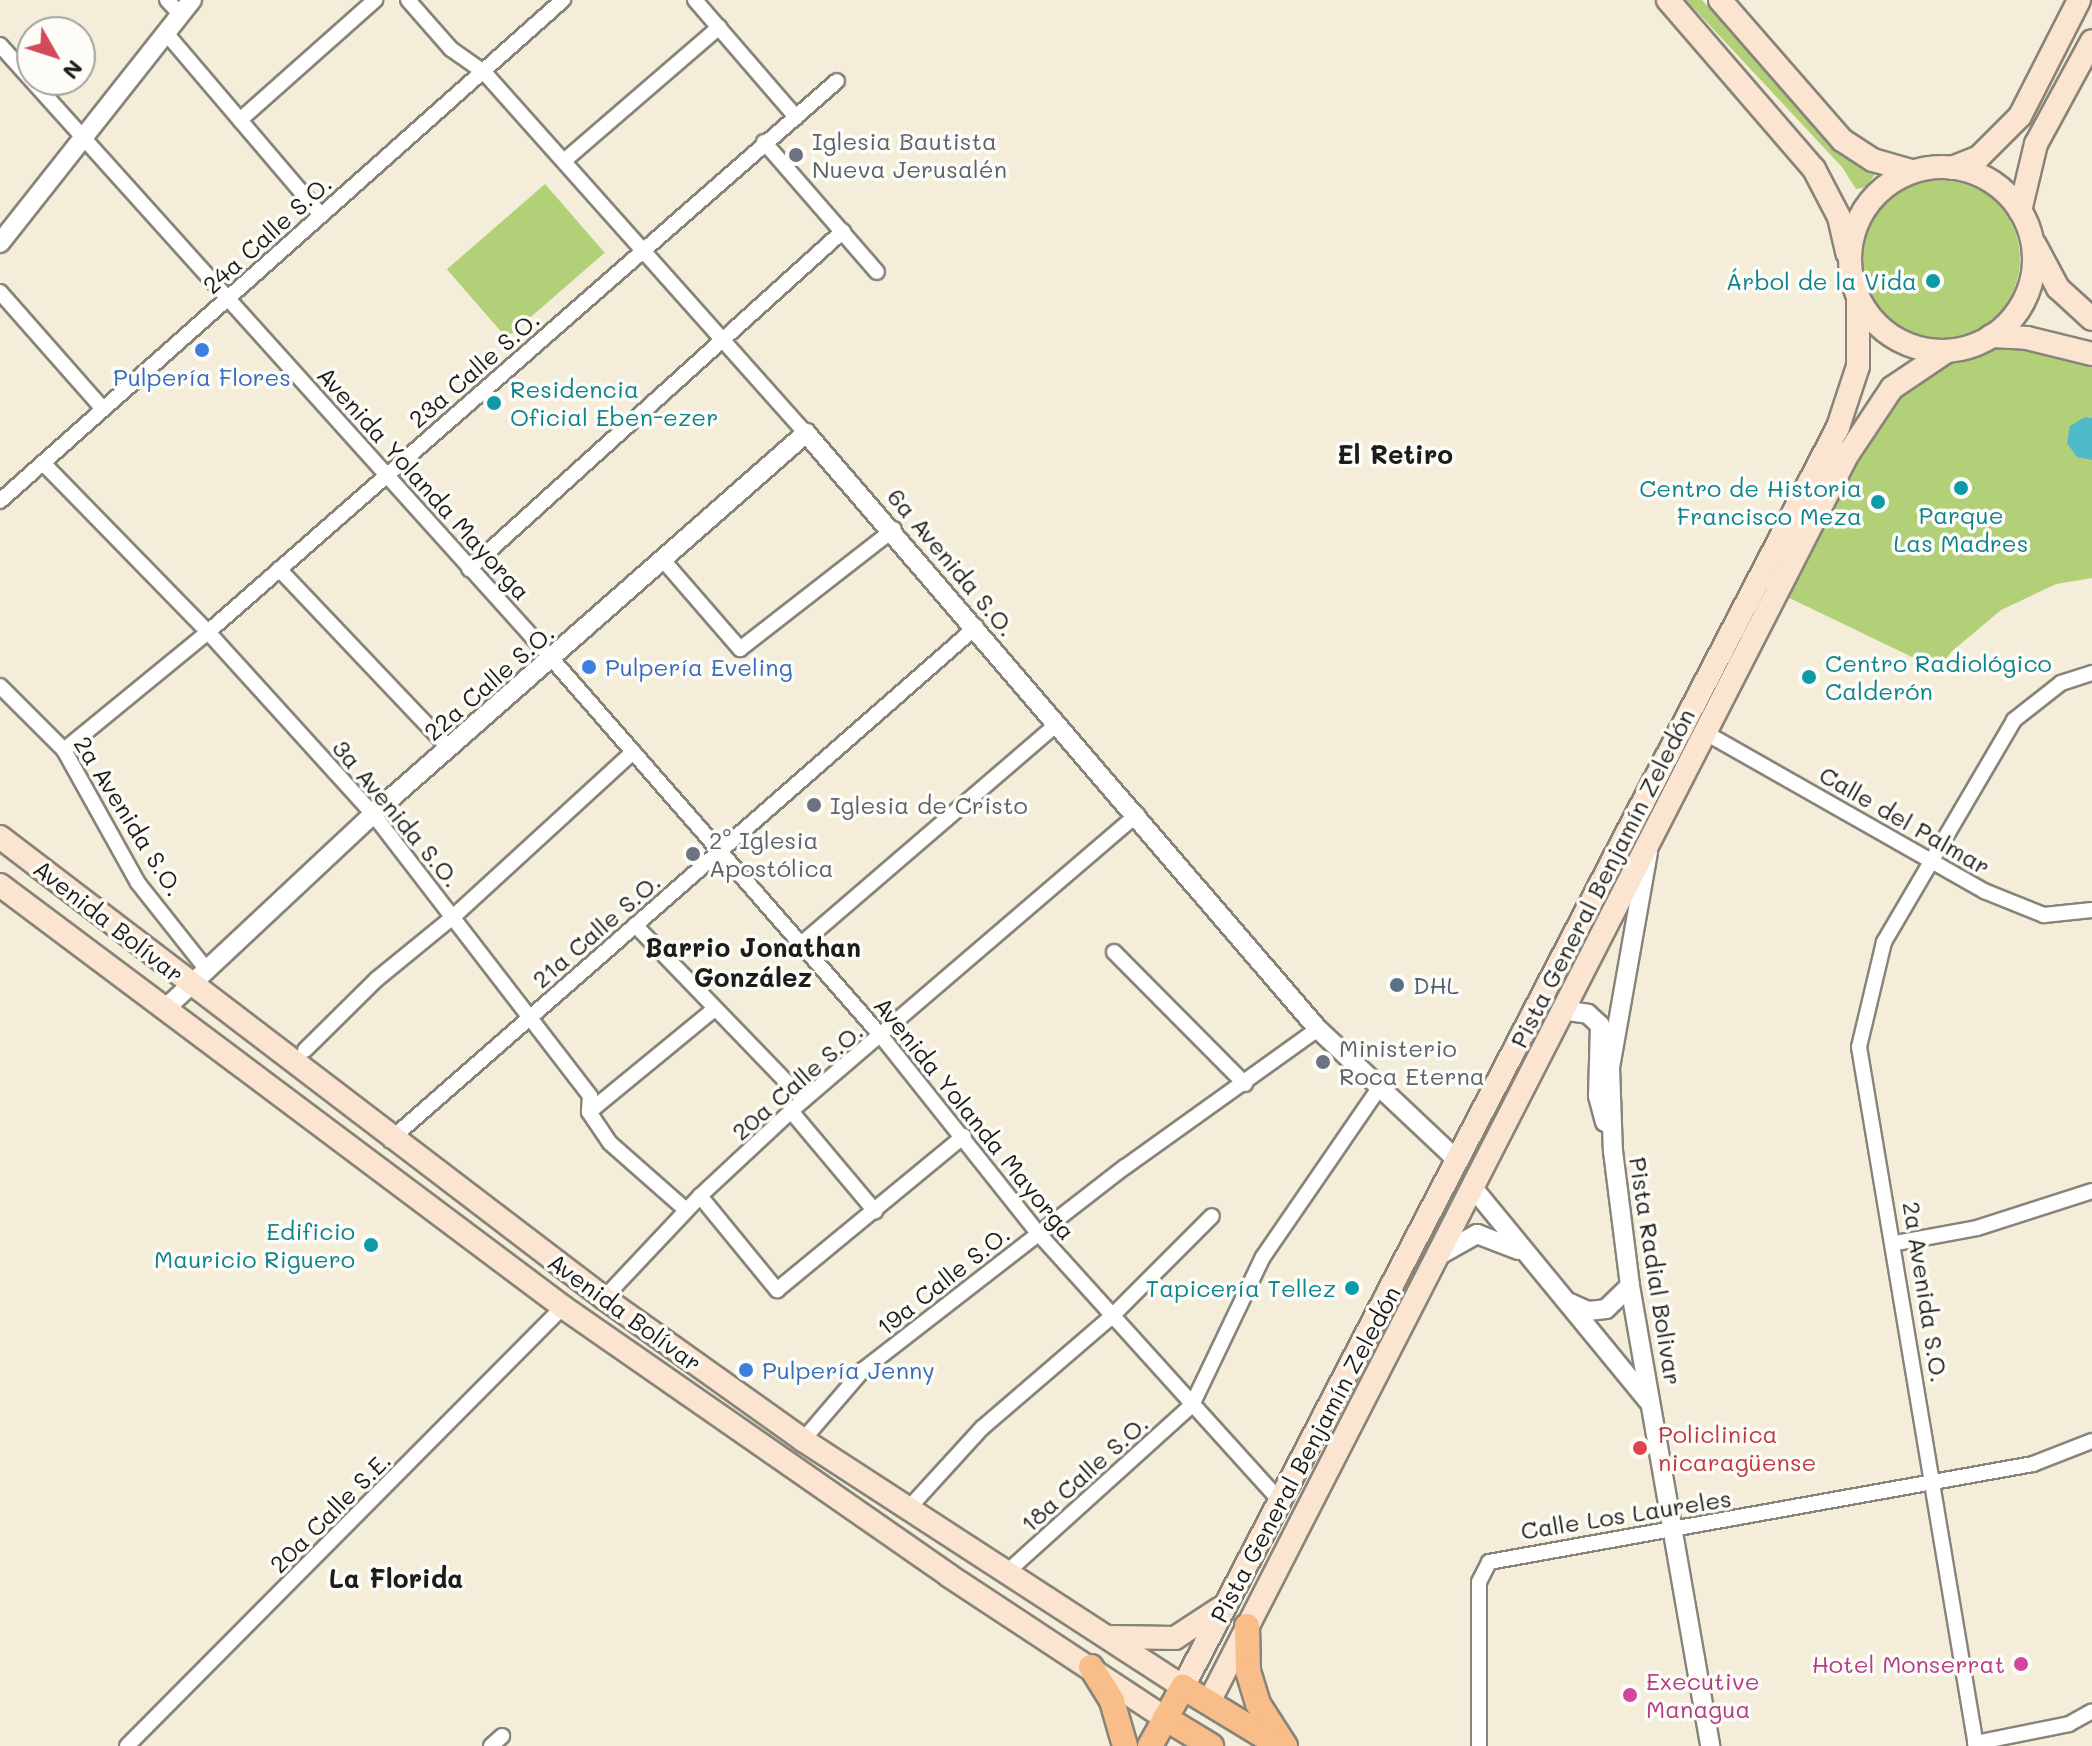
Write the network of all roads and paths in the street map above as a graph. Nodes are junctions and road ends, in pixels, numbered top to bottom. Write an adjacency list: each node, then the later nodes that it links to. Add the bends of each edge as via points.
1 (167, 0): 9 (street)
2 (375, 0): 17 (street)
3 (408, 0): 14 (street, 6a Avenida S.O., via 451,49)
4 (563, 0): 14 (street, 24a Calle S.O.)
5 (695, 0): 10 (street)
6 (1668, 0): 29 (main road, via 1814,169 1839,217)
7 (1720, 0): 22 (main road, via 1842,140 1873,160)
8 (2079, 0): 21 (main road, via 2020,116 1979,157)
9 (186, 7): 11 (street)
10 (719, 27): 16 (street); 20 (street)
11 (166, 33): 17 (street); 18 (street)
12 (2092, 41): 23 (main road, via 2036,144)
13 (0, 45): 18 (street, Avenida Yolanda Mayorga)
14 (483, 71): 20 (street, 6a Avenida S.O.); 24 (street, 24a Calle S.O.)
15 (837, 81): 16 (street, 23a Calle S.O.)
16 (796, 117): 19 (street, 23a Calle S.O.)
17 (240, 120): 24 (street)
18 (84, 136): 27 (street); 32 (street, Avenida Yolanda Mayorga)
19 (764, 142): 25 (street); 28 (street, 23a Calle S.O.)
20 (564, 161): 28 (street, 6a Avenida S.O.)
21 (1952, 168): 22 (main road); 23 (main road, via 1990,181)
22 (1911, 171): 29 (main road, via 1880,192 1862,215 1852,242)
23 (2020, 211): 26 (main road)
24 (321, 215): 32 (street, 24a Calle S.O.)
25 (843, 231): 30 (street); 36 (street)
26 (2031, 238): 34 (main road, via 2058,288); 35 (main road, via 2034,265 2026,293 2012,317)
27 (0, 243)
28 (643, 250): 36 (street, 6a Avenida S.O.); 42 (street, 23a Calle S.O.)
29 (1851, 271): 33 (main road)
30 (877, 272)
31 (0, 292): 39 (street)
32 (229, 297): 39 (street, 24a Calle S.O.); 42 (street, Avenida Yolanda Mayorga)
33 (1858, 297): 37 (main road, via 1879,326 1899,341); 45 (main road, Pista General Benjamín Zeledón, via 1860,342 1853,389)
34 (2092, 319)
35 (1991, 336): 37 (main road); 38 (main road, via 2038,339)
36 (725, 342): 40 (street, 6a Avenida S.O.); 48 (street)
37 (1947, 351): 56 (main road, Pista General Benjamín Zeledón, via 1902,379 1878,406 1840,469)
38 (2092, 354)
39 (103, 409): 41 (street, 24a Calle S.O.)
40 (806, 433): 44 (street, 6a Avenida S.O.); 46 (street, 22a Calle S.O.)
41 (43, 463): 43 (street, 24a Calle S.O.); 50 (street, 3a Avenida S.O.)
42 (386, 475): 47 (street, 23a Calle S.O.); 48 (street, Avenida Yolanda Mayorga)
43 (3, 492)
44 (894, 529): 46 (street, via 740,649); 49 (street, 6a Avenida S.O.)
45 (1776, 543): 54 (main road, Pista General Benjamín Zeledón); 56 (main road, via 1768,582 1703,714)
46 (663, 560): 51 (street, 22a Calle S.O.)
47 (279, 569): 50 (street, 23a Calle S.O.); 57 (street)
48 (469, 569): 51 (street, Avenida Yolanda Mayorga)
49 (976, 627): 55 (street, 6a Avenida S.O.); 64 (street, 21a Calle S.O.)
50 (208, 632): 58 (street, 23a Calle S.O.); 60 (street, 3a Avenida S.O.)
51 (552, 659): 57 (street, 22a Calle S.O.); 59 (street, Avenida Yolanda Mayorga)
52 (2092, 673): 65 (street, 2a Avenida S.O., via 2061,683 2014,720)
53 (0, 686): 58 (street, 2a Avenida S.O.)
54 (1692, 704): 63 (main road, via 1697,730 1654,814); 73 (main road, Pista General Benjamín Zeledón)
55 (1058, 723): 61 (street, 6a Avenida S.O.); 70 (street)
56 (1706, 733): 63 (main road, Pista General Benjamín Zeledón); 65 (street, Calle del Palmar)
57 (450, 749): 60 (street, 22a Calle S.O.)
58 (64, 750): 72 (street, 2a Avenida S.O., via 138,883)
59 (633, 752): 64 (street, Avenida Yolanda Mayorga); 68 (street)
60 (373, 814): 68 (street, 3a Avenida S.O.); 72 (street, 22a Calle S.O.)
61 (1137, 814): 79 (street, 6a Avenida S.O.); 80 (street, 20a Calle S.O.)
62 (0, 837): 72 (main road, Avenida Bolívar)
63 (1649, 846): 76 (main road, Pista General Benjamín Zeledón); 91 (street, Pista Radial Bolivar, via 1610,1067)
64 (720, 851): 69 (street, 21a Calle S.O.); 70 (street, Avenida Yolanda Mayorga)
65 (1934, 861): 67 (street, Calle del Palmar, via 1984,891 2044,915); 100 (street, 2a Avenida S.O., via 1884,942 1859,1047)
66 (0, 885): 74 (main road, Avenida Bolívar)
67 (2092, 910)
68 (454, 916): 77 (street, 3a Avenida S.O.); 81 (street, via 377,979)
69 (635, 925): 75 (street); 77 (street, 21a Calle S.O.)
70 (800, 945): 80 (street, Avenida Yolanda Mayorga)
71 (1114, 952): 83 (street)
72 (200, 978): 74 (street); 90 (main road, Avenida Bolívar)
73 (1540, 996): 78 (main road); 87 (main road, Pista General Benjamín Zeledón)
74 (166, 1008): 106 (main road, Avenida Bolívar)
75 (713, 1010): 85 (street); 88 (street)
76 (1561, 1010): 78 (main road, via 1547,1012); 91 (street, via 1588,1014 1600,1026 1598,1096); 93 (main road, Pista General Benjamín Zeledón)
77 (530, 1017): 88 (street, 3a Avenida S.O., via 590,1096); 90 (street, 21a Calle S.O.)
78 (1534, 1027): 82 (main road)
79 (1318, 1029): 83 (street, 19a Calle S.O.); 84 (street, 6a Avenida S.O.)
80 (882, 1037): 85 (street, 20a Calle S.O.); 89 (street, Avenida Yolanda Mayorga)
81 (305, 1050)
82 (1511, 1074): 87 (main road); 93 (main road, via 1471,1159)
83 (1245, 1084): 99 (street, 19a Calle S.O.)
84 (1379, 1088): 92 (street, 6a Avenida S.O.); 109 (street, via 1263,1257)
85 (804, 1100): 86 (street, 20a Calle S.O.)
86 (791, 1111): 95 (street, 20a Calle S.O.); 97 (street)
87 (1481, 1111): 92 (main road, Pista General Benjamín Zeledón)
88 (589, 1112): 96 (street, 3a Avenida S.O., via 610,1143)
89 (964, 1136): 97 (street); 99 (street, Avenida Yolanda Mayorga)
90 (390, 1140): 104 (main road, Avenida Bolívar)
91 (1613, 1151): 103 (street, Pista Radial Bolivar)
92 (1456, 1159): 108 (main road, via 1462,1171 1460,1188 1409,1292); 114 (main road, Pista General Benjamín Zeledón)
93 (1474, 1189): 101 (main road, Pista General Benjamín Zeledón); 102 (street, Pista Radial Bolivar)
94 (2092, 1191): 100 (street, via 1977,1228)
95 (700, 1196): 96 (street, 20a Calle S.O.); 97 (street, via 777,1290)
96 (686, 1210): 104 (street, 20a Calle S.O.)
97 (875, 1211)
98 (1212, 1216): 107 (street)
99 (1038, 1233): 107 (street, Avenida Yolanda Mayorga); 111 (street, 19a Calle S.O., via 863,1370)
100 (1896, 1243): 113 (street, 2a Avenida S.O.)
101 (1438, 1256): 102 (street, via 1477,1234 1503,1242); 108 (main road, Pista General Benjamín Zeledón)
102 (1533, 1261): 105 (street, Pista Radial Bolivar)
103 (1630, 1286): 105 (street, via 1601,1311); 110 (street, Pista Radial Bolivar)
104 (604, 1298): 111 (main road, Avenida Bolívar)
105 (1564, 1300): 110 (street, Pista Radial Bolivar, via 1640,1388)
106 (563, 1307): 121 (main road, Avenida Bolívar, via 948,1575); 128 (street, 20a Calle S.E.)
107 (1112, 1316): 109 (street, Avenida Yolanda Mayorga); 115 (street, via 982,1428)
108 (1400, 1324): 119 (main road, Pista General Benjamín Zeledón)
109 (1192, 1405): 114 (street, Avenida Yolanda Mayorga); 117 (street, 18a Calle S.O.)
110 (1655, 1416): 116 (street)
111 (803, 1440): 115 (main road, Avenida Bolívar)
112 (2092, 1441): 113 (street, Calle Los Laureles, via 2033,1464)
113 (1931, 1483): 116 (street, Calle Los Laureles); 127 (street, 2a Avenida S.O.)
114 (1280, 1501): 118 (main road, Pista General Benjamín Zeledón)
115 (907, 1510): 117 (main road, Avenida Bolívar)
116 (1674, 1530): 132 (street, Calle Los Laureles, via 1489,1562 1479,1582); 133 (street)
117 (1006, 1573): 120 (main road, Avenida Bolívar)
118 (1228, 1601): 120 (main road, via 1175,1638); 122 (main road, Pista General Benjamín Zeledón)
119 (1247, 1626): 123 (main road, Pista General Benjamín Zeledón); 131 (highway, via 1248,1671 1258,1704)
120 (1106, 1637): 122 (main road, Avenida Bolívar)
121 (1091, 1667): 125 (main road, Avenida Bolívar); 129 (highway, via 1112,1701)
122 (1183, 1687): 123 (highway, Avenida Bolívar); 125 (highway, Pista General Benjamín Zeledón)
123 (1209, 1702): 126 (highway, Pista General Benjamín Zeledón); 131 (highway, Avenida Bolívar)
124 (2092, 1711): 127 (street, via 2069,1724)
125 (1165, 1718): 126 (highway, Avenida Bolívar); 130 (highway, Pista General Benjamín Zeledón)
126 (1196, 1742)
127 (1976, 1745)
128 (127, 1746)
129 (1125, 1746)
130 (1150, 1746)
131 (1282, 1746)
132 (1479, 1746)
133 (1710, 1746)

